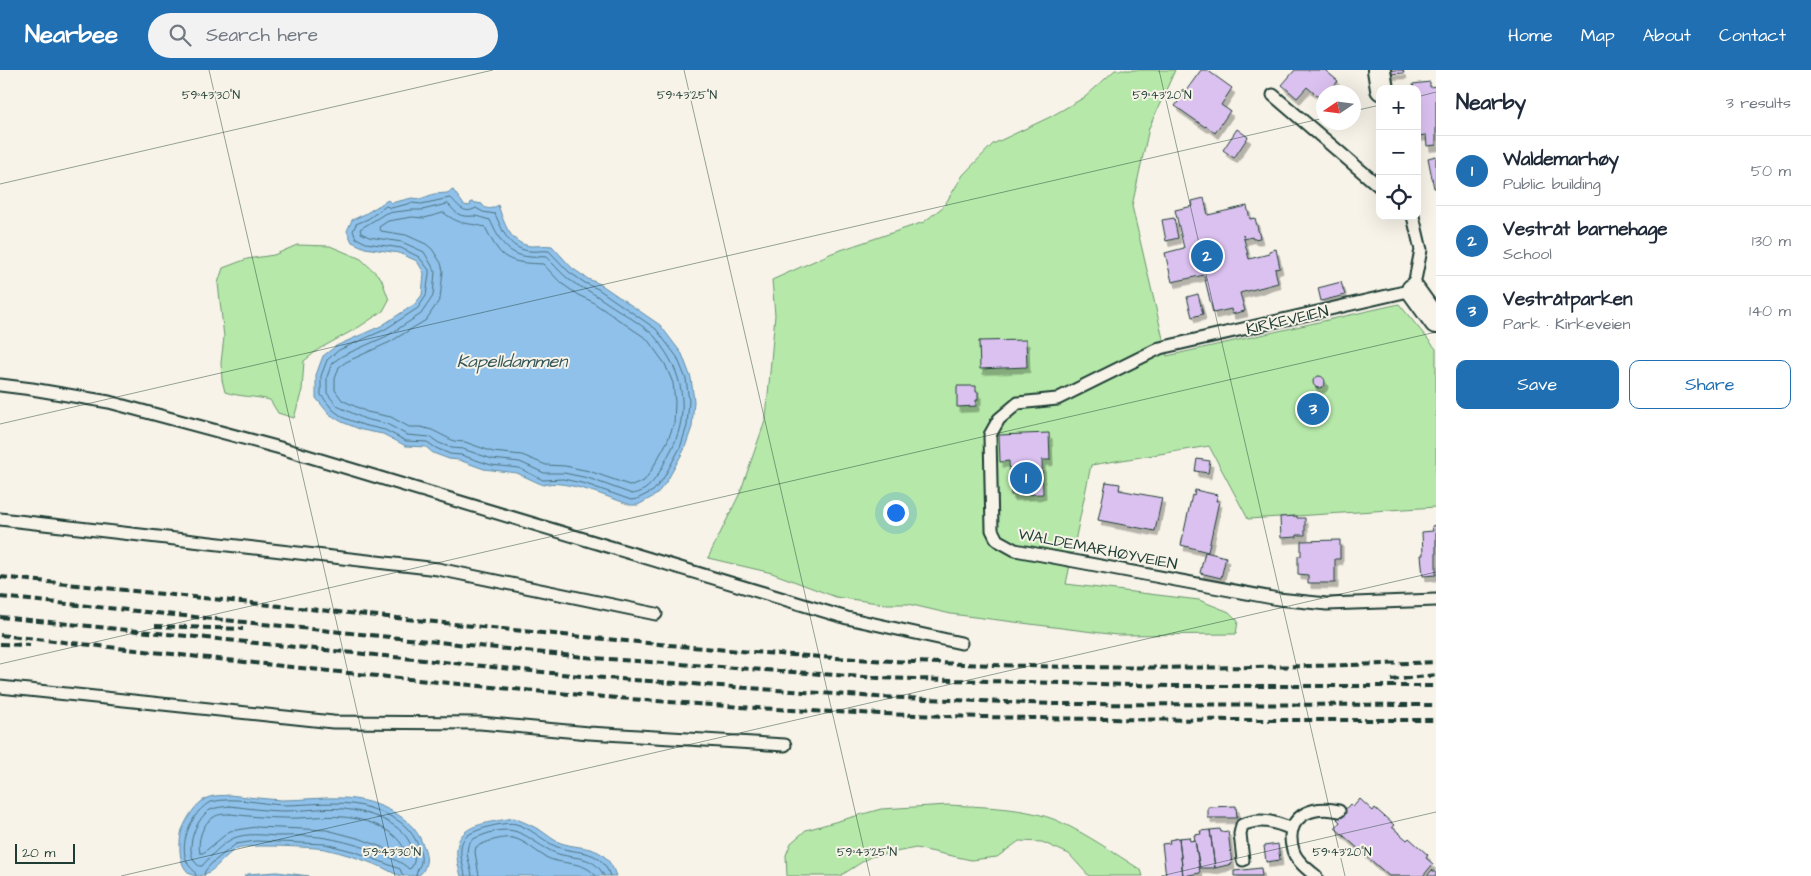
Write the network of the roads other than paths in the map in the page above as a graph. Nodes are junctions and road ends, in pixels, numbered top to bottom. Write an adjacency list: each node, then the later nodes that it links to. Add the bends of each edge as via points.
1 (1379, 70): 2 (street)
2 (1381, 85)
3 (1273, 95): 4 (lane)
4 (1376, 184)
5 (1414, 220): 6 (lane, via 1421,250)
6 (1413, 290): 7 (street); 8 (lane, KIRKEVEIEN)
7 (1436, 322)
8 (1160, 348): 11 (lane, WALDEMARHØYVEIEN, via 1057,399 1018,403 999,419 990,435 992,530 997,540 1015,550 1278,599 1326,604)
9 (0, 385): 13 (lane, via 109,402 266,444 846,618)
10 (0, 519): 12 (lane, via 438,569)
11 (1436, 600)
12 (656, 614)
13 (961, 643)
14 (0, 687): 15 (lane, via 334,722 480,723)
15 (785, 745)
16 (1339, 811): 17 (lane, via 1317,808 1297,819)
17 (1292, 829): 18 (lane, via 1263,820 1242,825); 19 (lane, via 1293,852)
18 (1242, 860)
19 (1311, 874)

